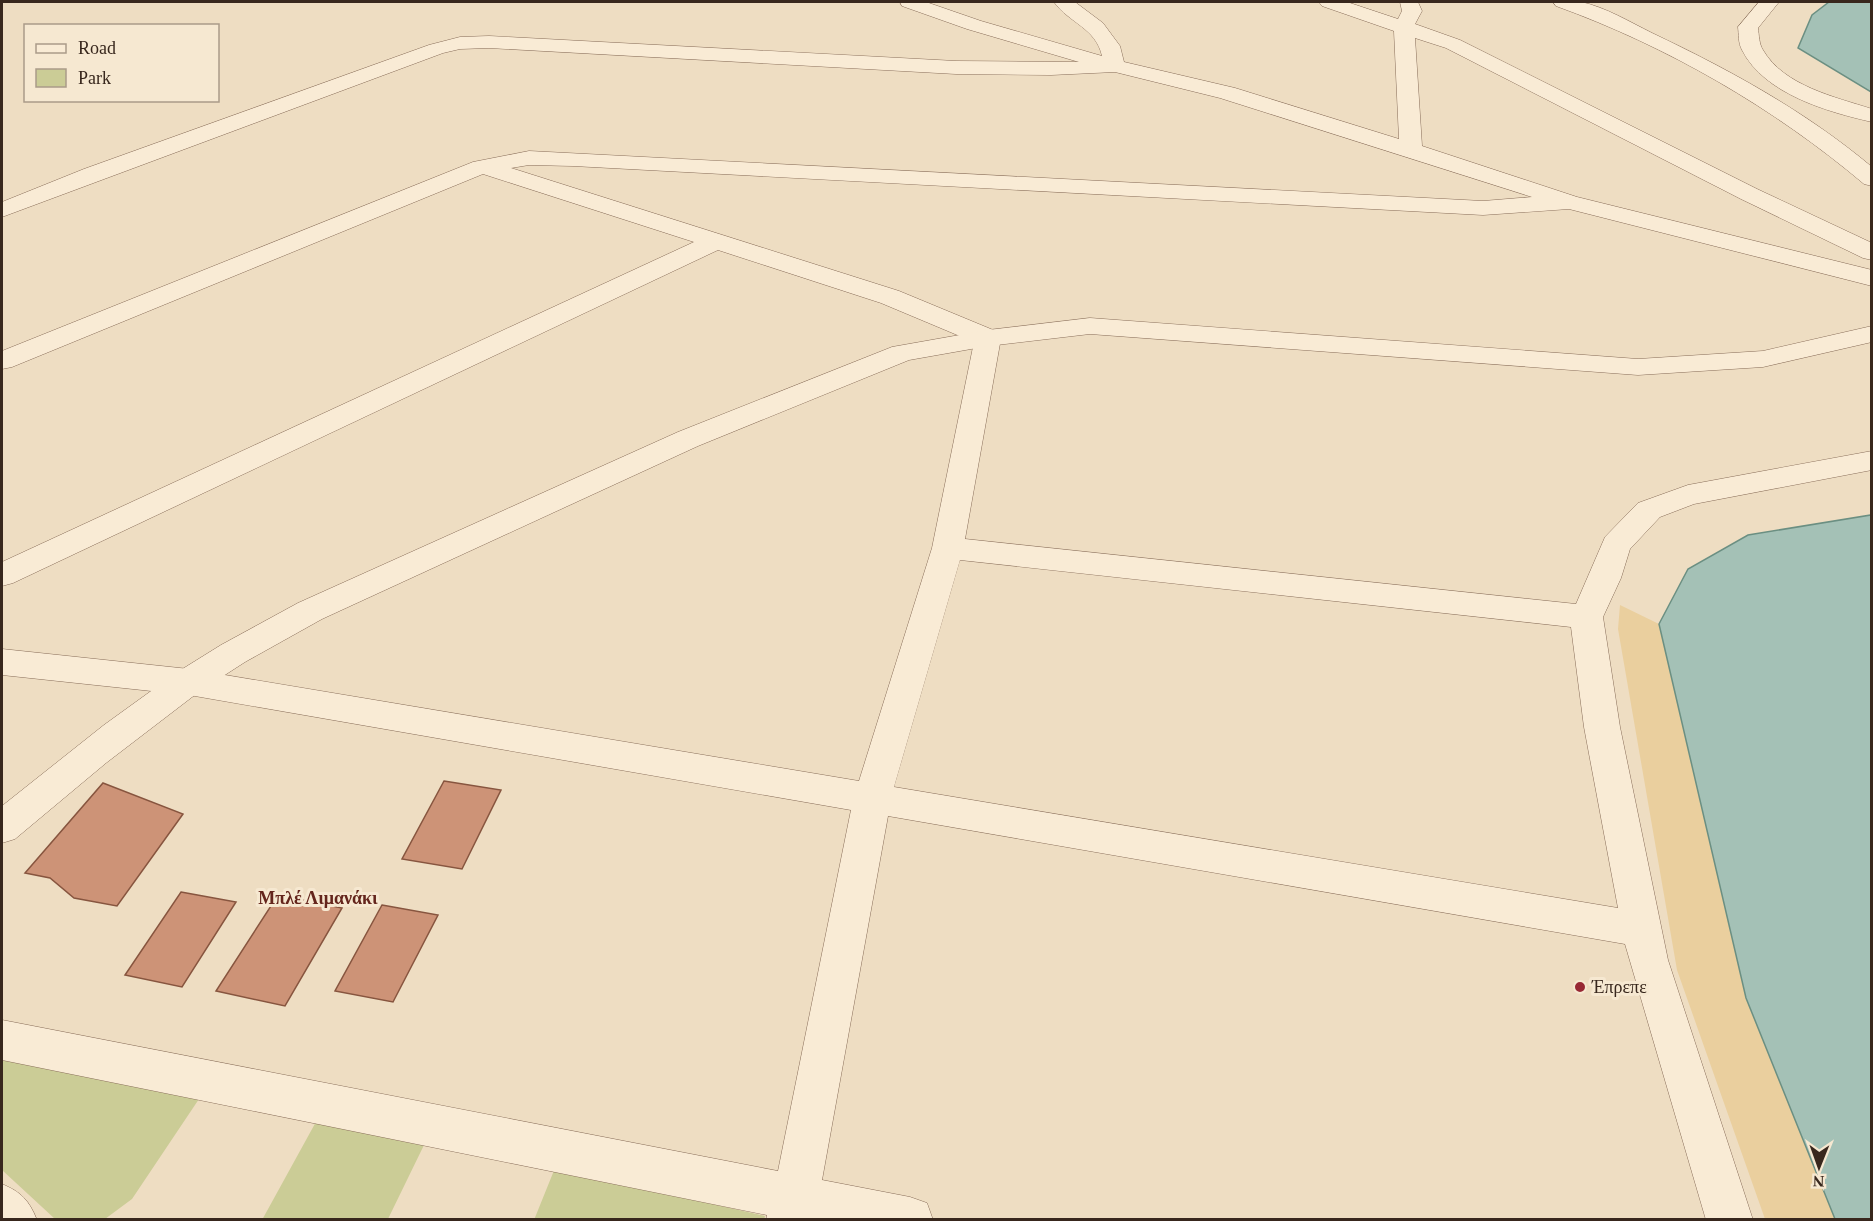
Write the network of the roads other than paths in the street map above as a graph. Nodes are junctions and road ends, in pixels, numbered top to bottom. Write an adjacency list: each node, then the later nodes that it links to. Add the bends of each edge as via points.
1 (909, 2): 8 (street)
2 (1064, 2): 8 (street, via 1096,27 1110,46)
3 (1329, 2): 7 (street)
4 (1409, 2): 7 (street, via 1412,11)
5 (1563, 2): 10 (street, via 1629,29)
6 (1769, 2): 9 (street, via 1748,27 1751,49 1774,75)
7 (1404, 26): 12 (street); 18 (street, via 1453,44)
8 (1115, 66): 12 (street, via 1227,93); 16 (street, via 1010,70 460,43)
9 (1791, 86): 10 (street); 11 (street)
10 (1750, 92): 14 (street, via 1811,131)
11 (1872, 116)
12 (1411, 150): 15 (street)
13 (481, 166): 15 (street, via 529,159 573,159 1483,208); 17 (street); 22 (street)
14 (1872, 179)
15 (1569, 202): 19 (street)
16 (2, 210)
17 (717, 241): 21 (street, via 890,297); 25 (street)
18 (1872, 253)
19 (1872, 278)
20 (1872, 334): 21 (street, via 1761,359 1638,367 1151,328 1090,326)
21 (988, 338): 24 (street); 28 (street, via 902,353 688,438 310,611)
22 (2, 361)
23 (1872, 460): 26 (street, via 1688,495 1649,510 1616,545)
24 (948, 548): 26 (street); 29 (street)
25 (2, 575)
26 (1586, 617): 31 (street, via 1602,727)
27 (2, 662): 28 (street)
28 (189, 681): 29 (street); 30 (street)
29 (872, 800): 31 (street); 34 (street)
30 (2, 828)
31 (1641, 929): 37 (street)
32 (2, 1040): 34 (street)
33 (2, 1207): 35 (street)
34 (792, 1208): 36 (street)
35 (14, 1220)
36 (910, 1220)
37 (1730, 1220)

